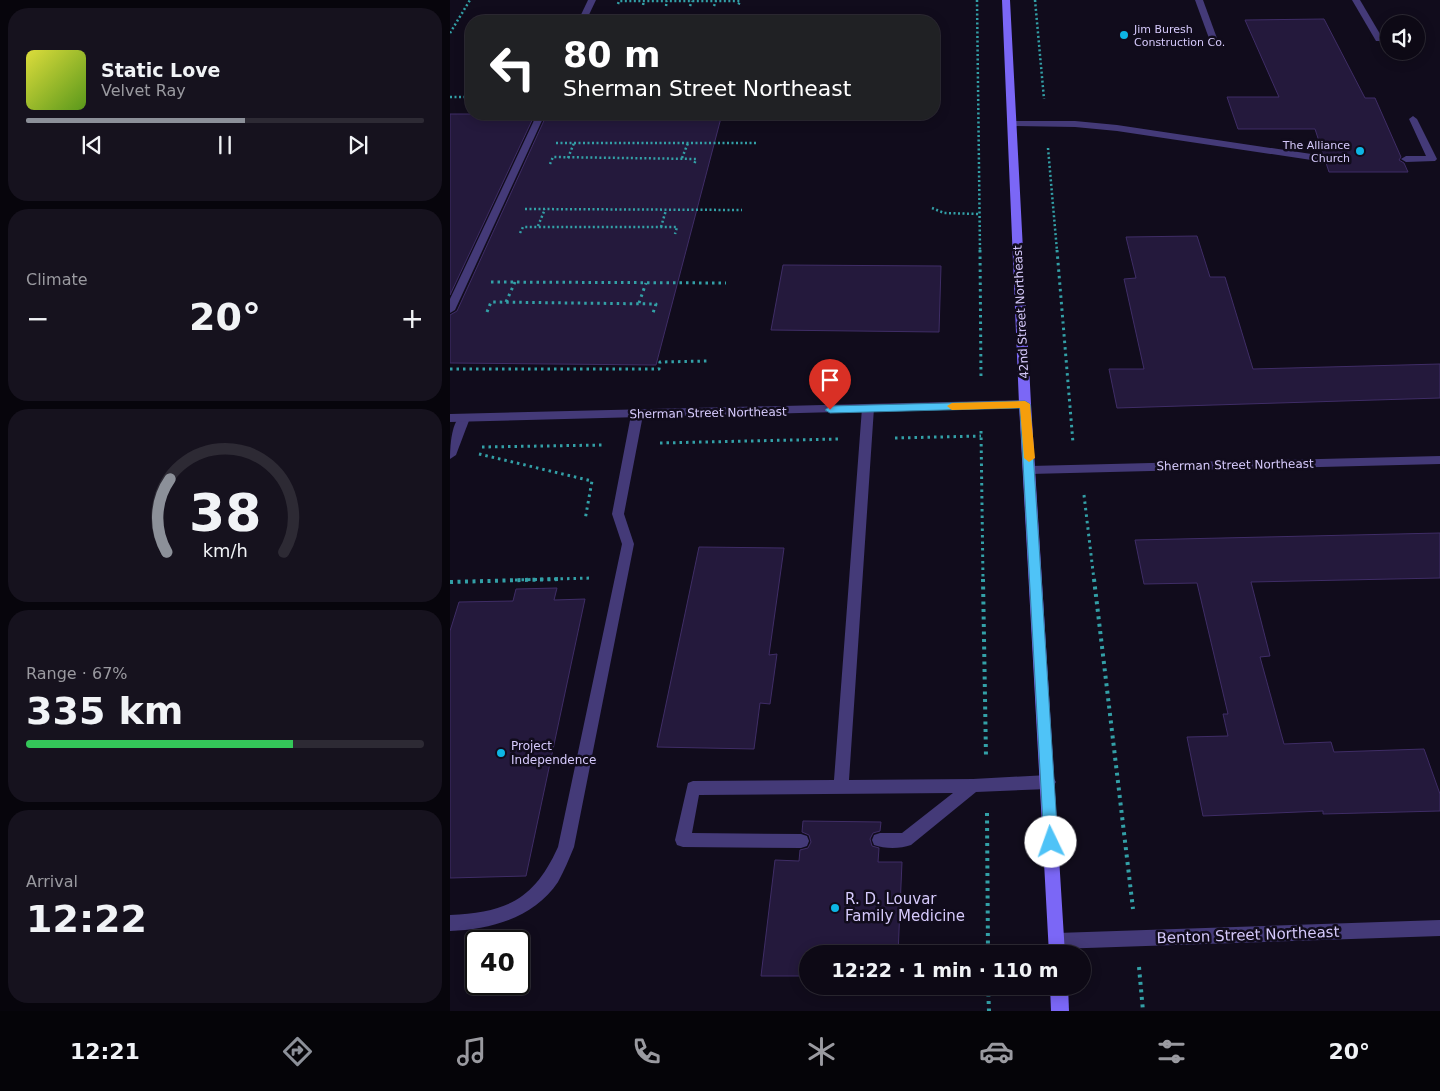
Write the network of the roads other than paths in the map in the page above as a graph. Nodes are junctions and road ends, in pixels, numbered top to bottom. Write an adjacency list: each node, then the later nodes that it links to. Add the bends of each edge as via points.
1 (592, 0): 5 (street)
2 (1006, 0): 10 (street, 42nd Street Northeast)
3 (1199, 0): 7 (street)
4 (1356, 0): 6 (street)
5 (585, 15)
6 (1379, 39)
7 (1214, 41)
8 (1413, 119): 12 (street, via 1432,159)
9 (538, 120): 13 (street)
10 (1012, 124): 11 (street, via 1075,124 1150,131); 14 (street, 42nd Street Northeast)
11 (1318, 158)
12 (1406, 158)
13 (450, 310)
14 (1025, 404): 15 (street, Sherman Street Northeast); 21 (street, 42nd Street Northeast)
15 (868, 408): 16 (street, Sherman Street Northeast); 23 (street)
16 (637, 415): 18 (street, Sherman Street Northeast); 27 (street, via 618,514 628,544 566,847 551,878 532,900 503,916)
17 (450, 418): 18 (street, Sherman Street Northeast)
18 (464, 418): 19 (street)
19 (451, 452)
20 (1440, 460): 21 (street, Sherman Street Northeast)
21 (1030, 470): 22 (street, 42nd Street Northeast)
22 (1048, 782): 24 (street); 29 (street, 42nd Street Northeast)
23 (841, 786): 24 (street); 26 (street, via 693,788 683,840)
24 (980, 786): 25 (street, via 904,840)
25 (880, 840)
26 (801, 841)
27 (450, 923)
28 (1440, 928): 30 (street, Benton Street Northeast, via 1136,939)
29 (1057, 945)
30 (1083, 945)
31 (1059, 995): 32 (street)
32 (1060, 1011)

